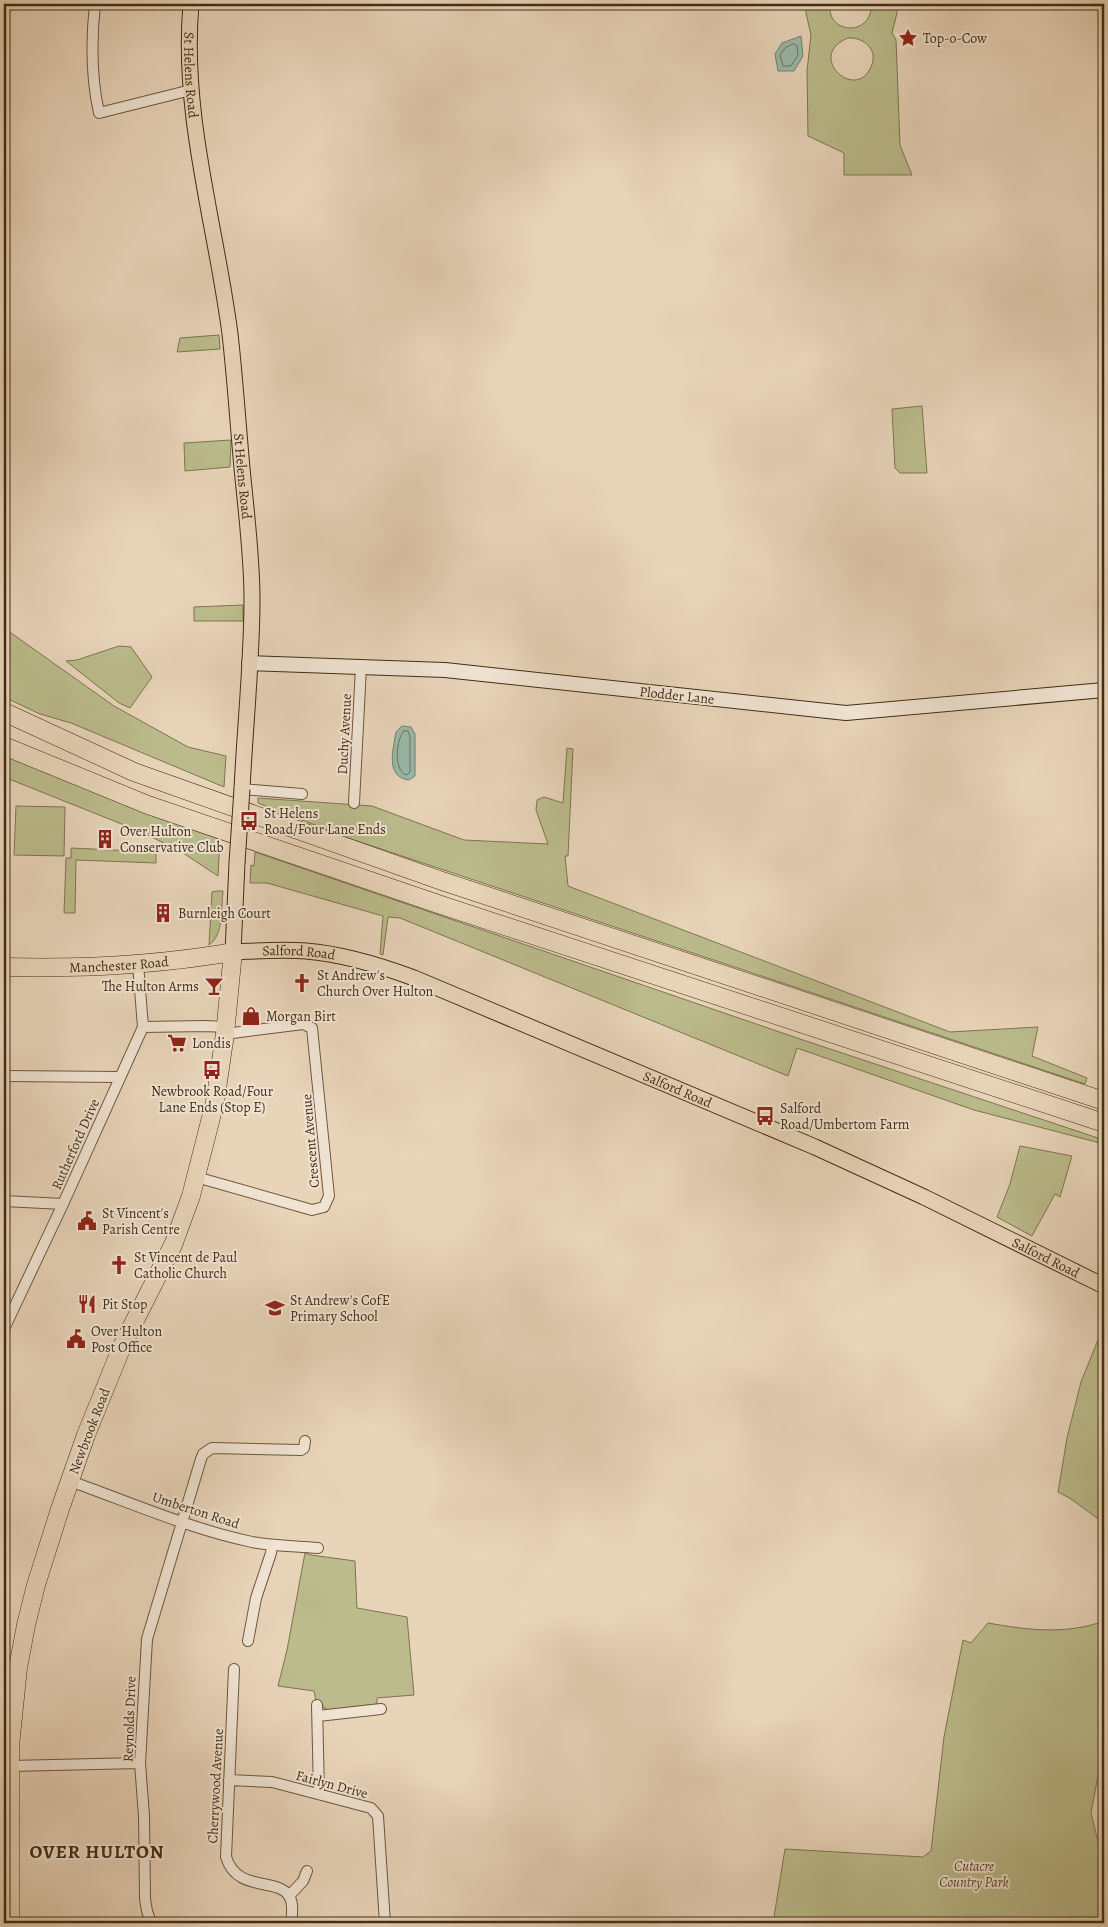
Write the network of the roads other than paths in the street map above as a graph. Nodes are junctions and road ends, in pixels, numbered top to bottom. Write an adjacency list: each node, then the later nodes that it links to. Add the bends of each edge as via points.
1 (94, 4): 3 (street, via 92,61 100,113)
2 (191, 4): 3 (main road, St Helens Road)
3 (191, 90): 4 (main road, St Helens Road, via 230,336 251,582)
4 (249, 663): 5 (main road, Plodder Lane); 9 (main road, St Helens Road)
5 (362, 667): 6 (main road, Plodder Lane, via 500,675 846,713); 11 (street, Duchy Avenue)
6 (1104, 690)
7 (4, 712): 19 (highway, via 134,772 442,881)
8 (4, 746): 20 (highway, via 148,805)
9 (245, 787): 10 (street); 12 (main road, St Helens Road, bridge)
10 (302, 794)
11 (354, 803)
12 (233, 952): 13 (highway, Manchester Road); 16 (highway, Newbrook Road); 24 (main road, Salford Road, via 290,950 326,954 414,978 815,1147)
13 (138, 964): 14 (highway, Manchester Road); 15 (street, Rutherford Drive)
14 (4, 967)
15 (143, 1026): 16 (street, via 205,1026); 18 (street, Rutherford Drive)
16 (225, 1031): 21 (highway, Newbrook Road, via 215,1102); 21 (street, Crescent Avenue, via 302,1024 312,1028 329,1196 324,1207 312,1210)
17 (4, 1076): 18 (street)
18 (120, 1076): 23 (street, Rutherford Drive)
19 (1104, 1101)
20 (1104, 1123)
21 (196, 1177): 27 (highway, Newbrook Road, via 173,1246 123,1344)
22 (4, 1201): 23 (street)
23 (64, 1204): 25 (street, Rutherford Drive)
24 (1104, 1286)
25 (4, 1329)
26 (305, 1441): 28 (street, Reynolds Drive, via 301,1450 208,1450 201,1459)
27 (70, 1481): 28 (street, Umberton Road); 35 (highway, Newbrook Road, via 26,1626 18,1668)
28 (181, 1521): 29 (street, Umberton Road, via 239,1539); 34 (street, Reynolds Drive, via 147,1639)
29 (272, 1545): 30 (street, Umberton Road); 31 (street, via 256,1598)
30 (318, 1548)
31 (251, 1637)
32 (234, 1669): 36 (street, Cherrywood Avenue)
33 (381, 1709): 37 (street, via 318,1710)
34 (140, 1763): 35 (street); 41 (street, Reynolds Drive, via 145,1899)
35 (10, 1766): 40 (highway, Newbrook Road)
36 (229, 1780): 37 (street, Fairlyn Drive, via 272,1782); 39 (street, Cherrywood Avenue, via 225,1846 229,1866 239,1876 282,1890)
37 (319, 1793): 43 (street, Fairlyn Drive, via 371,1808 378,1816)
38 (307, 1871): 39 (street, via 303,1881)
39 (289, 1896): 42 (street)
40 (10, 1923)
41 (151, 1923)
42 (291, 1923)
43 (385, 1923)

